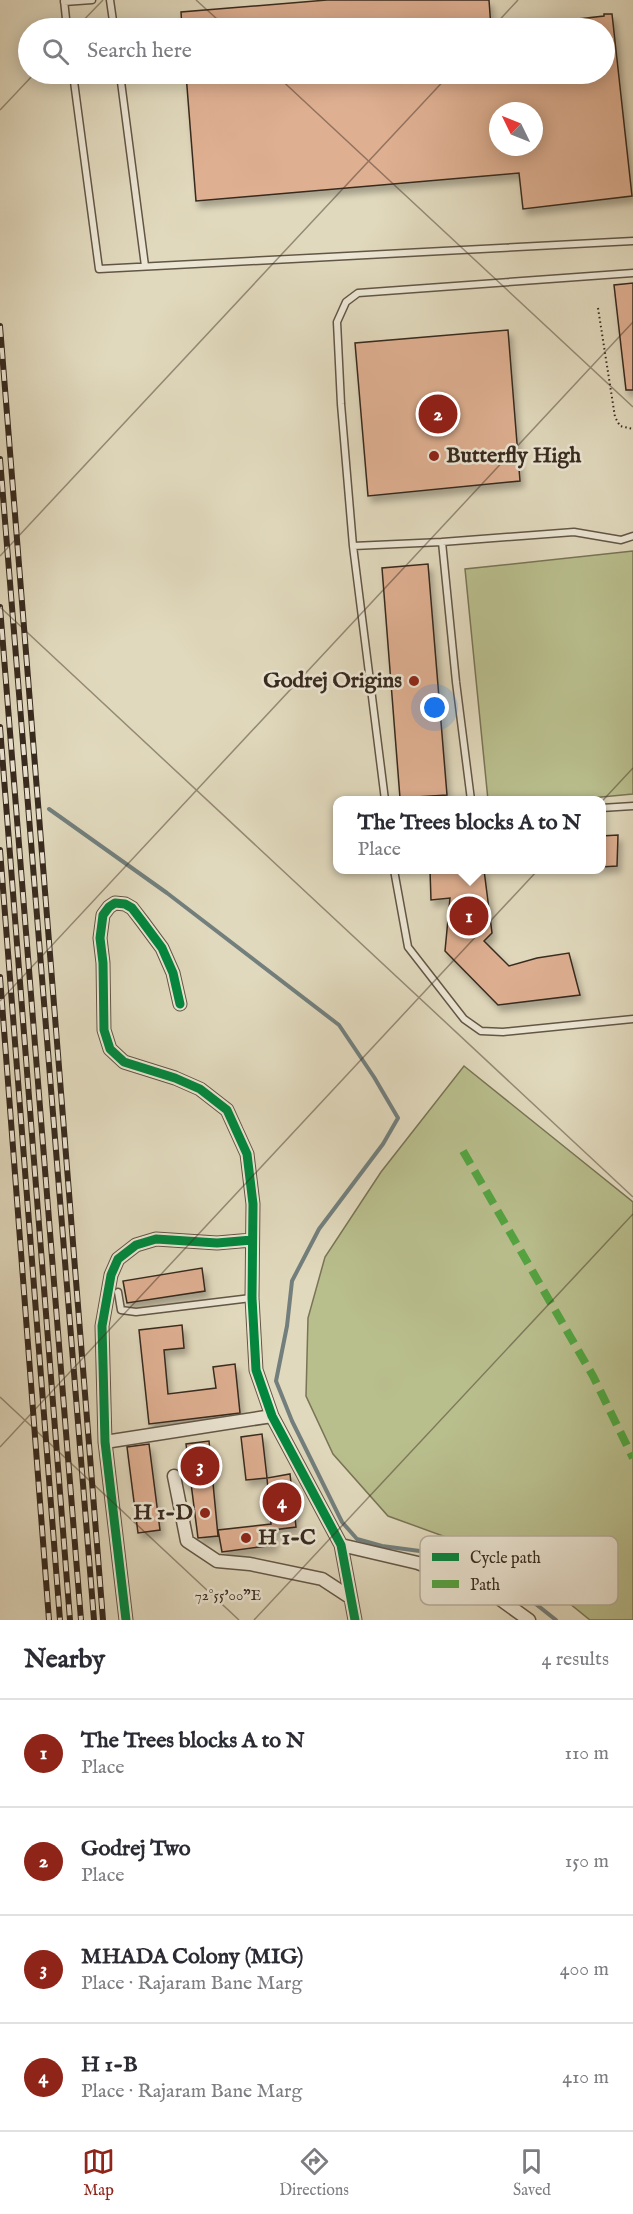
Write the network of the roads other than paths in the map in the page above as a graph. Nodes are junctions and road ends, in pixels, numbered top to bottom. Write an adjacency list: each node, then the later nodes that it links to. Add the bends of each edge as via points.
1 (92, 0): 3 (lane)
2 (110, 0): 5 (lane)
3 (64, 1): 4 (lane)
4 (66, 18)
5 (113, 18)
6 (74, 84): 9 (lane, via 99,269)
7 (121, 84): 9 (lane)
8 (633, 241): 9 (lane)
9 (146, 266)
10 (633, 273): 13 (lane, via 358,293 346,302 338,322)
11 (633, 536): 12 (lane, via 621,540 574,532)
12 (442, 542): 13 (lane); 15 (lane)
13 (353, 546): 14 (lane)
14 (384, 796)
15 (470, 796)
16 (633, 806): 17 (lane)
17 (606, 808)
18 (395, 874): 20 (lane, via 408,947 464,1019 481,1031)
19 (180, 1004): 21 (street, via 162,948 132,908 115,903 103,915 100,938 104,1030 110,1049 124,1062 200,1089 227,1110 247,1154 253,1204)
20 (633, 1019)
21 (252, 1240): 23 (street); 25 (street, via 217,1243 156,1239 136,1245 118,1259 111,1275 102,1326)
22 (118, 1292): 23 (lane, via 121,1310 136,1312)
23 (252, 1298): 24 (street, via 256,1370)
24 (272, 1416): 25 (street); 27 (street)
25 (105, 1442): 31 (street)
26 (174, 1476): 29 (street, via 187,1541 217,1561 322,1579)
27 (341, 1545): 28 (street); 29 (street)
28 (420, 1566)
29 (351, 1598): 32 (street)
30 (508, 1605): 33 (street)
31 (126, 1620)
32 (355, 1620)
33 (529, 1620)

